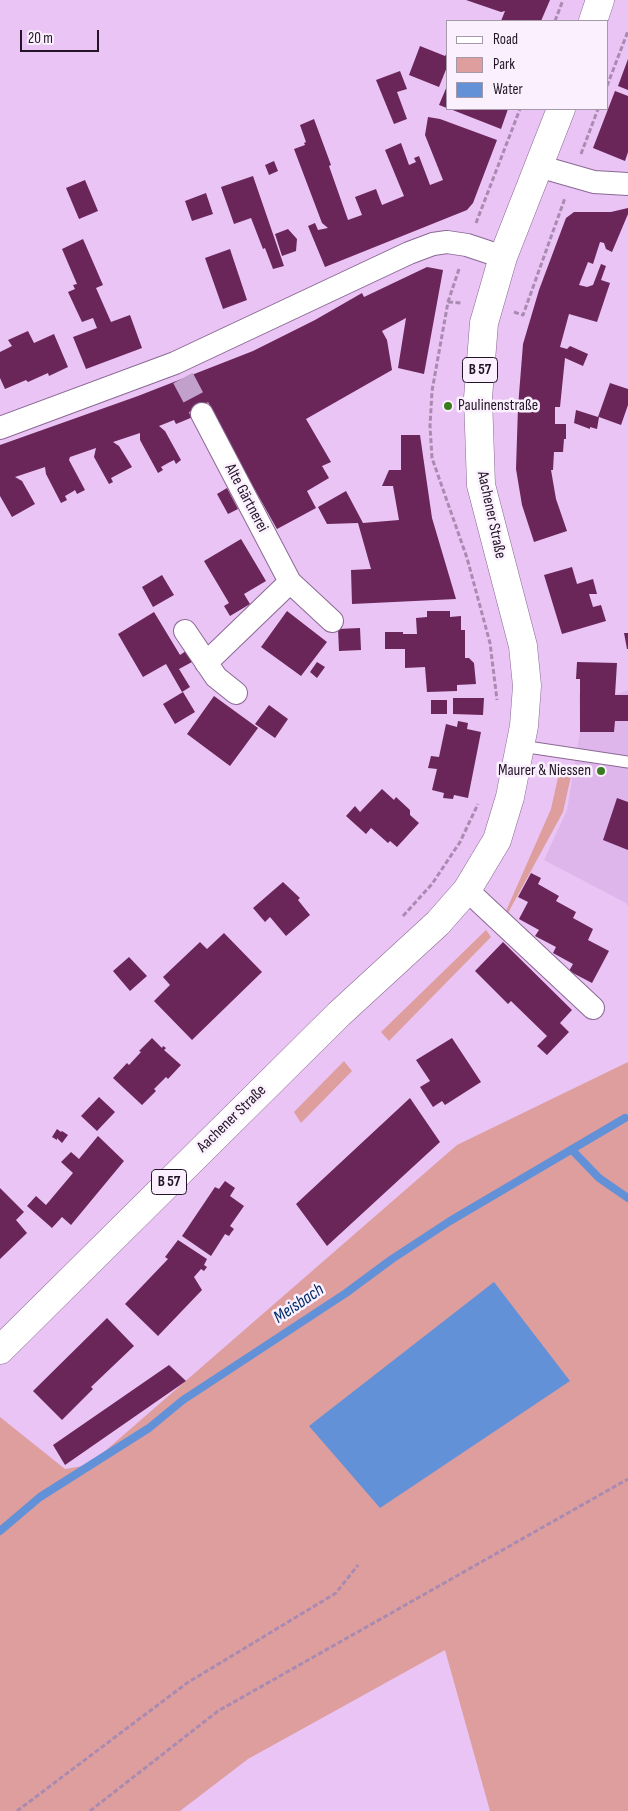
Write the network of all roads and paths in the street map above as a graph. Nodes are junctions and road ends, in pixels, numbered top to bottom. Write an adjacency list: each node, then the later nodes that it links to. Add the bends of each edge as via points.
1 (563, 0): 3 (path)
2 (600, 0): 4 (main road)
3 (555, 20)
4 (593, 20)
5 (628, 31): 6 (path)
6 (608, 83)
7 (520, 110): 13 (path)
8 (561, 110): 10 (main road, Aachener Straße / B 57)
9 (598, 110): 11 (path)
10 (538, 166): 11 (street); 14 (main road, Aachener Straße / B 57)
11 (573, 176): 12 (street, via 594,182); 15 (path)
12 (628, 184)
13 (467, 245): 14 (street); 17 (street, via 447,242 409,253 179,371); 23 (path, via 448,302 432,391 432,458 467,558 490,643)
14 (503, 257): 24 (main road, Aachener Straße / B 57, via 484,322 478,404 482,485 523,646 527,686)
15 (523, 315)
16 (202, 414): 18 (street, Alte Gärtnerei)
17 (0, 428)
18 (290, 582): 19 (street, Alte Gärtnerei); 21 (street)
19 (332, 621)
20 (185, 631): 21 (street)
21 (206, 663): 22 (street, via 216,677)
22 (236, 693)
23 (496, 702)
24 (521, 746): 25 (lane); 27 (main road, Aachener Straße / B 57, via 497,840)
25 (628, 762)
26 (480, 795): 28 (path, via 460,842 442,870)
27 (467, 890): 29 (street); 30 (main road, Aachener Straße / B 57, via 438,923 339,1014)
28 (398, 921)
29 (593, 1008)
30 (0, 1350)
31 (628, 1479): 34 (path, via 218,1711)
32 (358, 1565): 33 (path, via 336,1593 187,1683)
33 (17, 1811)
34 (90, 1811)

